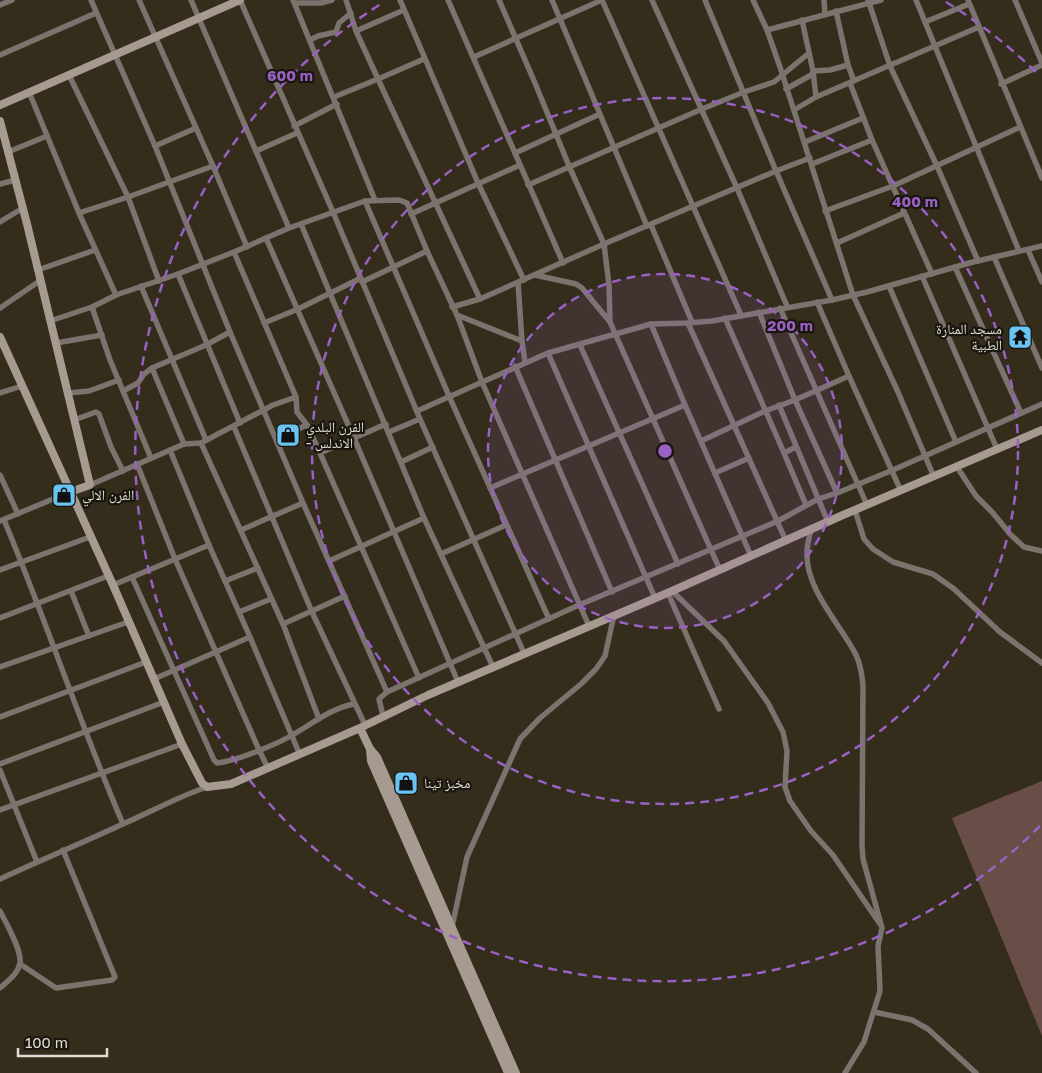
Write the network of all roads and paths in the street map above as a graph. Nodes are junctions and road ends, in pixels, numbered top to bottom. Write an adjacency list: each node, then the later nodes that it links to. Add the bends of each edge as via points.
1 (12, 0): 23 (street)
2 (91, 0): 26 (street)
3 (139, 0): 36 (street)
4 (191, 0): 29 (street)
5 (240, 0): 29 (street); 66 (street)
6 (332, 0): 20 (street, via 321,3)
7 (346, 0): 27 (street)
8 (400, 0): 24 (street)
9 (448, 0): 43 (street)
10 (499, 0): 37 (street)
11 (552, 0): 30 (street)
12 (602, 0): 30 (street); 67 (street)
13 (652, 0): 61 (street)
14 (704, 0): 56 (street)
15 (753, 0): 34 (street)
16 (824, 0): 28 (street)
17 (881, 0): 21 (street)
18 (916, 0): 32 (street)
19 (1015, 0): 45 (street)
20 (294, 1): 38 (street)
21 (868, 1): 25 (street); 47 (street)
22 (968, 2): 32 (street); 33 (street)
23 (0, 5)
24 (404, 10): 35 (street); 44 (street)
25 (836, 11): 28 (street); 46 (street)
26 (96, 13): 41 (street); 42 (street)
27 (351, 13): 35 (street); 38 (street, via 336,32)
28 (825, 14): 31 (street)
29 (199, 18): 36 (street); 79 (street)
30 (560, 19): 37 (street); 63 (street)
31 (802, 20): 34 (street); 40 (street)
32 (924, 22): 39 (street)
33 (978, 27): 39 (street); 53 (street)
34 (767, 30): 50 (street)
35 (356, 31): 51 (street)
36 (155, 37): 42 (street); 69 (street)
37 (516, 39): 43 (street); 71 (street)
38 (310, 40): 57 (street)
39 (934, 46): 47 (street); 78 (street)
40 (809, 54): 48 (street); 50 (street)
41 (0, 55)
42 (114, 55): 49 (street); 76 (street)
43 (474, 57): 81 (street)
44 (424, 59): 51 (street); 92 (street)
45 (1042, 64): 53 (street)
46 (848, 65): 48 (street); 52 (street)
47 (890, 66): 52 (street); 86 (street)
48 (813, 73): 54 (street); 58 (street)
49 (69, 75): 55 (street); 96 (street)
50 (782, 75): 54 (street); 56 (street, via 774,82)
51 (378, 79): 57 (street); 99 (street)
52 (852, 82): 58 (street); 64 (street)
53 (1001, 84): 68 (street)
54 (786, 89): 62 (street)
55 (29, 92): 60 (street); 72 (street)
56 (744, 92): 61 (street); 87 (street)
57 (334, 97): 59 (street)
58 (816, 97): 62 (street)
59 (337, 104): 66 (street); 97 (street)
60 (0, 105)
61 (702, 109): 67 (street); 95 (street)
62 (794, 110): 75 (street)
63 (600, 114): 71 (street); 77 (street)
64 (863, 118): 74 (street); 75 (street)
65 (0, 121): 73 (street)
66 (294, 126): 70 (street)
67 (659, 127): 77 (street); 100 (street)
68 (1020, 127): 78 (street); 88 (street)
69 (196, 128): 76 (street); 84 (street)
70 (297, 133): 79 (street); 103 (street)
71 (557, 135): 81 (street); 85 (street)
72 (47, 136): 80 (street); 104 (street)
73 (2, 139): 80 (street)
74 (872, 140): 82 (street); 94 (street)
75 (805, 142): 82 (street)
76 (155, 146): 90 (street)
77 (613, 146): 85 (street); 109 (street)
78 (977, 147): 86 (street); 119 (street)
79 (256, 151): 110 (street)
80 (8, 152): 89 (street)
81 (515, 153): 83 (street)
82 (811, 161): 87 (street); 102 (street)
83 (520, 165): 92 (street); 93 (street)
84 (213, 166): 90 (street); 115 (street)
85 (569, 166): 93 (street); 113 (street)
86 (937, 166): 94 (street); 122 (street)
87 (776, 171): 95 (street); 143 (street)
88 (1042, 178)
89 (16, 180): 91 (street); 101 (street)
90 (170, 183): 96 (street); 124 (street)
91 (0, 184)
92 (478, 184): 99 (street); 135 (street)
93 (528, 185): 123 (street)
94 (892, 186): 102 (street); 105 (street)
95 (737, 188): 100 (street); 145 (street)
96 (128, 197): 104 (street); 133 (street)
97 (375, 200): 98 (street); 106 (street, via 404,201)
98 (365, 201): 103 (street); 125 (street)
99 (436, 203): 106 (street); 142 (street)
100 (693, 207): 109 (street); 153 (street)
101 (23, 208): 107 (street); 127 (street)
102 (825, 211): 112 (street)
103 (333, 212): 108 (street); 134 (street)
104 (79, 213): 116 (street)
105 (904, 213): 112 (street); 129 (street)
106 (411, 214): 118 (street)
107 (0, 222)
108 (301, 224): 110 (street); 139 (street)
109 (649, 225): 113 (street); 158 (street)
110 (288, 228): 111 (street)
111 (266, 238): 115 (street); 150 (street)
112 (837, 243): 141 (street)
113 (604, 244): 123 (street); 156 (street)
114 (1042, 246): 117 (street)
115 (247, 247): 120 (street)
116 (95, 250): 127 (street); 140 (street)
117 (1028, 250): 119 (street); 136 (street)
118 (427, 251): 125 (street); 147 (street)
119 (1019, 251): 121 (street)
120 (234, 252): 124 (street); 157 (street)
121 (994, 257): 122 (street); 173 (street)
122 (978, 261): 126 (street)
123 (563, 263): 130 (street)
124 (202, 265): 128 (street); 160 (street)
125 (394, 266): 134 (street); 182 (street)
126 (956, 267): 129 (street); 191 (street)
127 (38, 270): 132 (street)
128 (178, 274): 133 (street); 167 (street)
129 (932, 274): 131 (street)
130 (535, 275): 135 (street); 156 (street, via 576,284)
131 (922, 276): 138 (street); 200 (street)
132 (41, 280): 148 (street); 155 (street)
133 (159, 281): 137 (street)
134 (361, 281): 139 (street); 189 (street)
135 (521, 281): 142 (street); 164 (street)
136 (1042, 282)
137 (141, 286): 140 (street); 169 (street)
138 (889, 286): 141 (street); 208 (street)
139 (330, 292): 150 (street); 196 (street)
140 (116, 295): 146 (street)
141 (853, 295): 143 (street); 217 (street)
142 (480, 299): 147 (street)
143 (832, 300): 144 (street)
144 (817, 302): 145 (street); 174 (street)
145 (787, 306): 149 (street)
146 (92, 307): 155 (street); 162 (street)
147 (452, 307): 152 (street)
148 (0, 308)
149 (780, 308): 151 (street); 178 (street)
150 (298, 309): 157 (street); 205 (street)
151 (759, 312): 153 (street); 184 (street)
152 (457, 315): 164 (street); 176 (street)
153 (741, 315): 154 (street)
154 (725, 318): 158 (street); 190 (street)
155 (50, 321): 165 (street)
156 (610, 322): 161 (street)
157 (264, 323): 183 (street)
158 (690, 323): 159 (street); 198 (street)
159 (651, 324): 161 (street); 186 (street)
160 (230, 332): 167 (street); 188 (street)
161 (616, 334): 166 (street); 194 (street)
162 (102, 335): 165 (street); 175 (street)
163 (0, 338): 177 (street)
164 (522, 341): 170 (street)
165 (56, 342): 181 (street)
166 (580, 344): 168 (street); 203 (street)
167 (206, 345): 169 (street); 195 (street)
168 (548, 353): 170 (street); 211 (street)
169 (171, 359): 172 (street); 206 (street)
170 (525, 362): 171 (street)
171 (515, 366): 176 (street); 220 (street)
172 (152, 368): 179 (street, via 138,383); 209 (street)
173 (1042, 368)
174 (849, 376): 178 (street); 224 (street)
175 (119, 380): 179 (street); 181 (street, via 89,391)
176 (482, 382): 182 (street); 227 (street)
177 (22, 386): 180 (street); 234 (street)
178 (818, 390): 184 (street); 230 (street)
179 (123, 391): 218 (street)
180 (0, 392)
181 (68, 394): 193 (street)
182 (449, 396): 189 (street); 232 (street)
183 (296, 397): 188 (street); 197 (street, via 297,412)
184 (795, 400): 187 (street); 235 (street)
185 (1042, 404): 191 (street)
186 (685, 405): 194 (street); 207 (street)
187 (779, 405): 190 (street); 212 (street)
188 (264, 410): 195 (street); 204 (street)
189 (417, 411): 192 (street)
190 (765, 411): 198 (street); 216 (street)
191 (1021, 413): 200 (street)
192 (420, 419): 202 (street); 210 (street)
193 (74, 420): 225 (street, via 96,412 99,414); 231 (street)
194 (652, 420): 203 (street); 257 (street)
195 (240, 423): 199 (street)
196 (386, 424): 202 (street); 205 (street)
197 (306, 425): 204 (street); 215 (street)
198 (733, 426): 207 (street); 219 (street)
199 (234, 427): 206 (street); 242 (street)
200 (988, 428): 208 (street); 213 (street)
201 (1042, 430): 213 (street)
202 (389, 432): 221 (street)
203 (621, 434): 211 (street); 264 (street)
204 (277, 438): 237 (street)
205 (354, 438): 215 (street); 250 (street)
206 (204, 441): 209 (street); 248 (street)
207 (701, 442): 226 (street)
208 (956, 442): 217 (street)
209 (184, 444): 214 (street)
210 (433, 447): 221 (street); 253 (street)
211 (588, 447): 220 (street); 270 (street)
212 (796, 447): 216 (street); 236 (street)
213 (997, 449): 223 (street)
214 (170, 450): 218 (street); 255 (street)
215 (320, 453): 256 (street)
216 (784, 453): 238 (street)
217 (925, 456): 224 (street); 229 (street)
218 (151, 458): 222 (street)
219 (749, 458): 226 (street); 245 (street)
220 (555, 460): 227 (street); 274 (street)
221 (401, 462): 243 (street)
222 (137, 464): 225 (street); 261 (street)
223 (957, 467): 229 (street); 258 (street, via 976,496 1010,534 1024,547)
224 (893, 470): 230 (street); 233 (street)
225 (123, 471): 231 (street)
226 (715, 473): 251 (street)
227 (523, 474): 232 (street); 280 (street)
228 (0, 475): 241 (street)
229 (934, 477): 233 (street)
230 (859, 484): 235 (street); 239 (street)
231 (90, 485): 234 (street)
232 (490, 488): 247 (street)
233 (901, 491): 239 (street)
234 (70, 492): 241 (street); 252 (street)
235 (837, 493): 236 (street)
236 (818, 499): 238 (street); 246 (street)
237 (303, 503): 242 (street); 262 (street)
238 (806, 505): 245 (street)
239 (867, 505): 240 (street)
240 (854, 510): 246 (street); 297 (street, via 864,539 873,548 893,562 933,574 1000,632)
241 (18, 514): 244 (street)
242 (272, 518): 248 (street); 282 (street)
243 (424, 518): 250 (street); 259 (street)
244 (2, 520): 263 (street)
245 (778, 521): 251 (street); 254 (street)
246 (828, 522): 249 (street)
247 (506, 525): 253 (street); 285 (street)
248 (241, 530): 265 (street)
249 (811, 530): 254 (street); 333 (street, via 806,553 809,572 862,671 863,859)
250 (394, 532): 256 (street); 298 (street)
251 (743, 535): 257 (street); 260 (street)
252 (90, 537): 263 (street); 268 (street)
253 (474, 540): 259 (street); 289 (street)
254 (786, 541): 260 (street)
255 (209, 545): 261 (street); 271 (street)
256 (362, 545): 262 (street); 302 (street)
257 (711, 549): 264 (street); 267 (street)
258 (1042, 551)
259 (441, 554): 293 (street)
260 (751, 556): 267 (street)
261 (175, 559): 269 (street); 294 (street)
262 (330, 561): 276 (street)
263 (22, 562): 266 (street); 279 (street)
264 (678, 564): 270 (street)
265 (258, 568): 271 (street); 278 (street)
266 (0, 570)
267 (720, 570): 275 (street)
268 (108, 576): 272 (street); 273 (street)
269 (132, 577): 272 (street); 301 (street)
270 (646, 578): 274 (street); 277 (street)
271 (225, 581): 281 (street)
272 (113, 585): 286 (street)
273 (71, 591): 279 (street); 290 (street)
274 (612, 592): 280 (street)
275 (670, 592): 277 (street); 309 (street); 333 (street, via 724,641 768,703 783,732 787,750 785,787 790,802 810,831 833,855)
276 (345, 596): 282 (street); 306 (street)
277 (655, 598): 283 (street)
278 (271, 600): 281 (street); 287 (street)
279 (38, 604): 284 (street); 292 (street)
280 (579, 605): 285 (street); 288 (street)
281 (239, 612): 291 (street)
282 (312, 612): 287 (street); 308 (street)
283 (614, 615): 288 (street); 332 (street, via 605,656 596,669 520,739 467,857)
284 (0, 618)
285 (549, 619): 289 (street)
286 (128, 622): 290 (street); 296 (street)
287 (283, 624): 312 (street)
288 (589, 626): 295 (street)
289 (516, 634): 293 (street); 295 (street)
290 (89, 636): 292 (street)
291 (250, 637): 294 (street); 315 (street)
292 (53, 648): 299 (street); 305 (street)
293 (485, 648): 298 (street); 300 (street)
294 (217, 651): 301 (street); 318 (street)
295 (524, 653): 300 (street)
296 (146, 662): 303 (street); 305 (street)
297 (1042, 663)
298 (451, 664): 302 (street); 304 (street)
299 (0, 667)
300 (493, 667): 304 (street)
301 (175, 670): 303 (street); 318 (street, via 217,763)
302 (419, 678): 306 (street)
303 (154, 679): 307 (street)
304 (458, 682): 310 (street)
305 (69, 690): 311 (street); 314 (street)
306 (387, 692): 310 (street, via 379,699)
307 (164, 702): 314 (street); 316 (street)
308 (354, 704): 312 (street); 313 (street)
309 (719, 709)
310 (384, 716): 313 (street)
311 (0, 717)
312 (319, 719): 315 (street)
313 (362, 726): 317 (street); 319 (street)
314 (86, 732): 320 (street); 323 (street)
315 (292, 736): 318 (street); 319 (street)
316 (182, 744): 323 (street); 324 (street, via 198,777)
317 (370, 749): 332 (street, via 377,757); 337 (street, via 371,761)
318 (259, 750): 321 (street)
319 (300, 755): 321 (street)
320 (0, 764)
321 (268, 768): 324 (street, via 231,784)
322 (0, 770): 325 (street)
323 (101, 774): 325 (street); 327 (street)
324 (207, 787): 327 (street)
325 (14, 805): 326 (street); 329 (street)
326 (0, 810)
327 (123, 824): 328 (street)
328 (63, 850): 329 (street); 334 (street, via 115,977 56,988)
329 (37, 862): 330 (street)
330 (0, 879)
331 (0, 911): 334 (street, via 16,946)
332 (452, 928): 338 (street)
333 (882, 928): 336 (street, via 878,946 880,990)
334 (20, 964): 335 (street)
335 (0, 988)
336 (874, 1012): 339 (street, via 864,1042); 340 (street, via 912,1020 928,1029)
337 (508, 1073)
338 (516, 1073)
339 (845, 1073)
340 (976, 1073)

